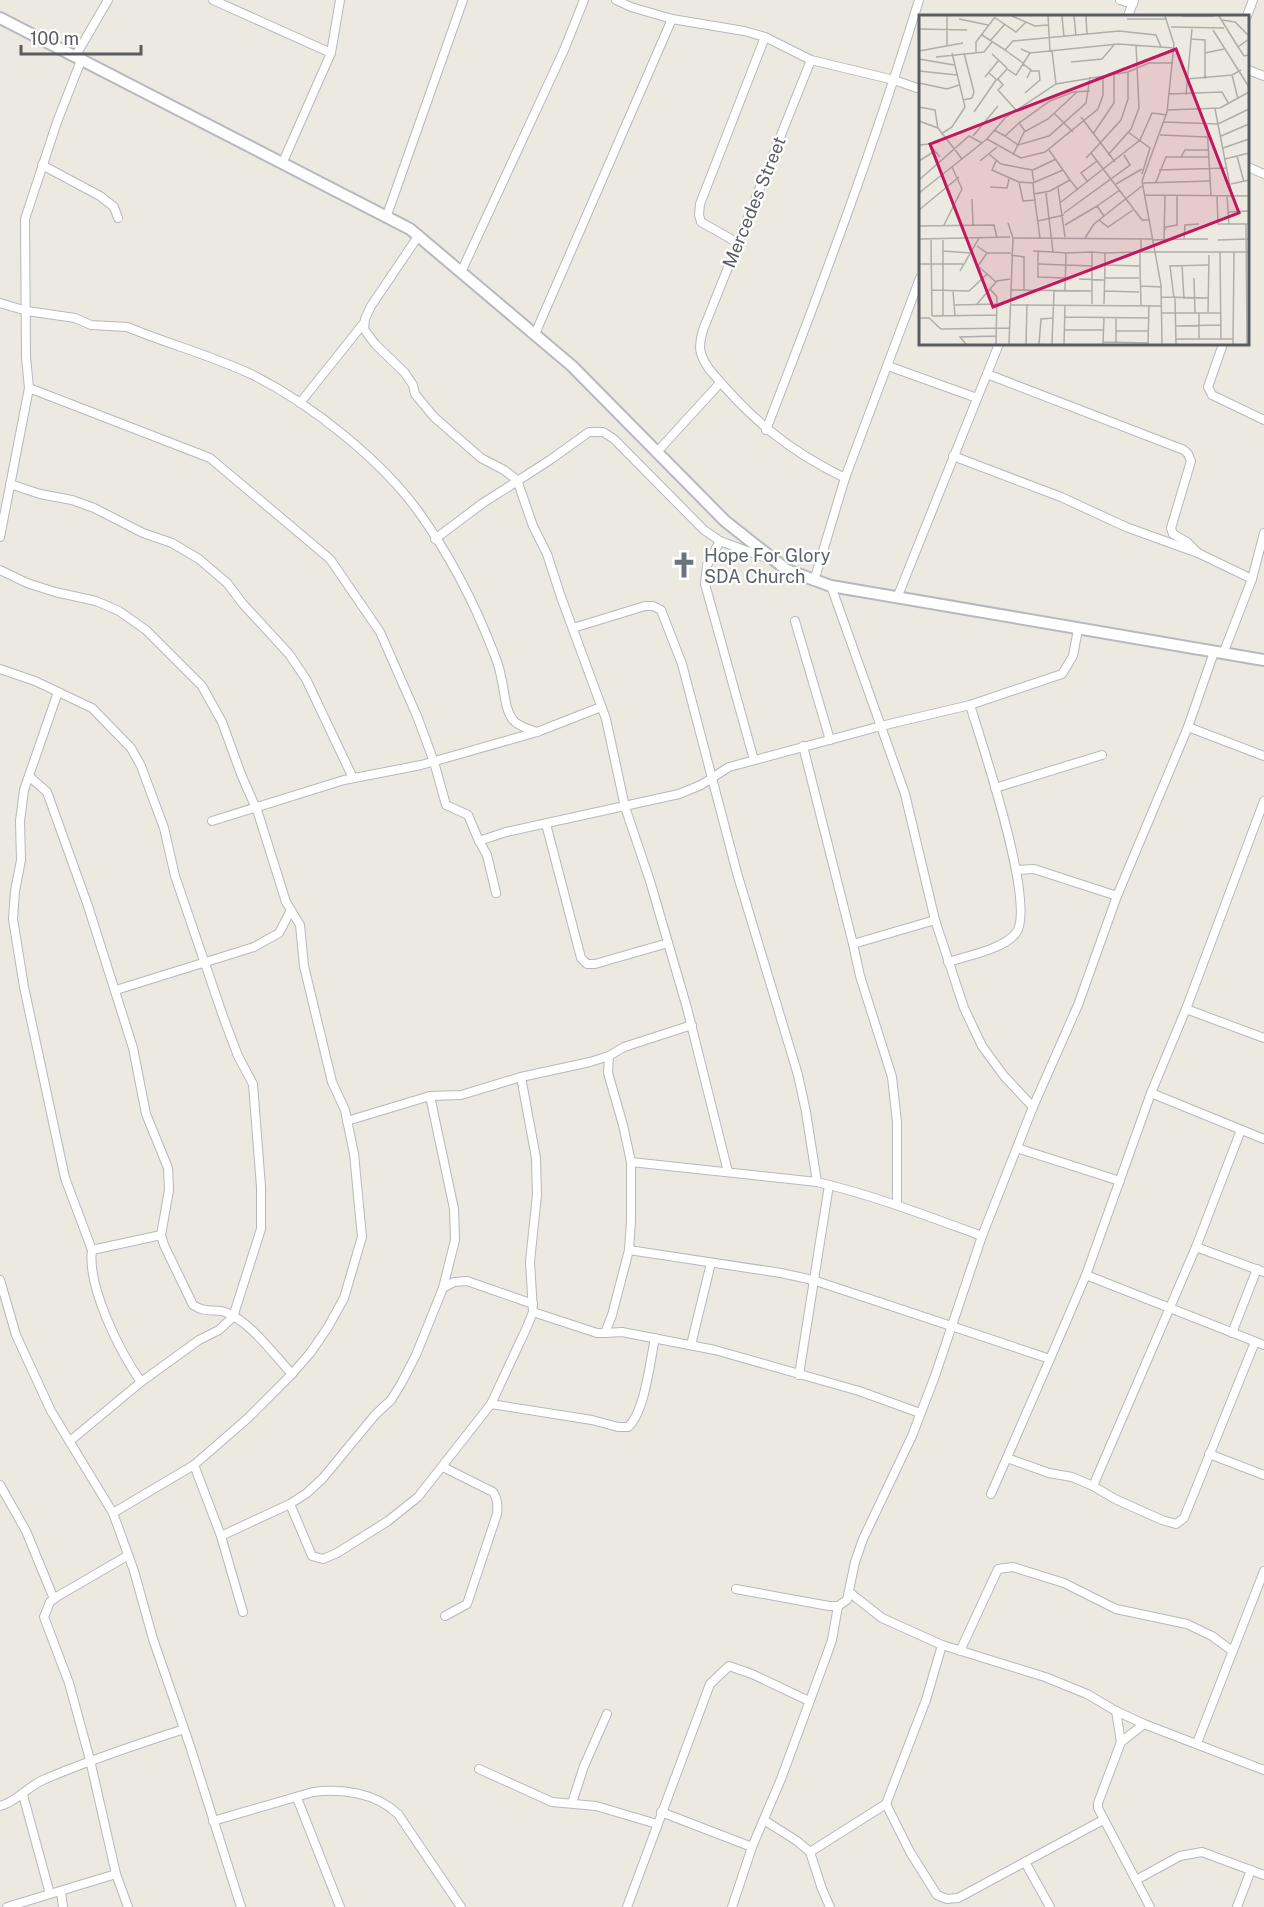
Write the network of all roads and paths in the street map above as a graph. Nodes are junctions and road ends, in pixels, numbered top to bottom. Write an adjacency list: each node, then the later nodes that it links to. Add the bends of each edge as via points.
1 (108, 0): 17 (street)
2 (213, 0): 11 (street)
3 (340, 0): 16 (street)
4 (463, 0): 27 (street)
5 (584, 0): 31 (street)
6 (616, 0): 14 (street)
7 (919, 0): 21 (street)
8 (1120, 0): 10 (street)
9 (1253, 0): 12 (street)
10 (1134, 2)
11 (229, 3): 16 (street)
12 (1247, 15)
13 (0, 18): 17 (street)
14 (672, 19): 15 (street); 36 (street)
15 (765, 37): 18 (street); 30 (street, via 700,204 701,222)
16 (331, 53): 23 (street)
17 (79, 57): 23 (street); 24 (street)
18 (811, 60): 21 (street); 30 (street, Mercedes Street)
19 (1249, 70): 20 (street)
20 (1264, 76)
21 (894, 80): 22 (street); 46 (street, via 831,264)
22 (919, 88)
23 (282, 164): 27 (street)
24 (42, 165): 28 (street, via 100,196 114,207); 34 (street, via 24,227)
25 (1249, 167): 26 (street)
26 (1264, 174)
27 (387, 215): 29 (street)
28 (118, 218)
29 (419, 235): 31 (street); 35 (street)
30 (738, 243): 41 (street, Mercedes Street, via 699,345 702,359)
31 (462, 270): 36 (street)
32 (919, 283): 39 (street)
33 (0, 303): 34 (street)
34 (27, 311): 42 (street); 44 (street, via 75,318 92,325 127,327 255,376)
35 (363, 324): 44 (street); 50 (street, via 375,344 405,373 415,394 434,417 481,458)
36 (535, 334): 47 (street)
37 (999, 345): 40 (street)
38 (1223, 345): 45 (street, via 1208,387 1212,395)
39 (888, 366): 43 (street); 49 (street)
40 (987, 374): 43 (street); 56 (street, via 1184,450 1191,461 1172,528 1173,534)
41 (720, 383): 46 (street); 47 (street)
42 (29, 388): 51 (street); 80 (street, via 210,458 330,559 380,632)
43 (977, 398): 48 (street)
44 (300, 404): 54 (street, via 373,460 418,512)
45 (1264, 420)
46 (766, 430): 49 (street, via 799,454)
47 (657, 452): 57 (street, via 725,521)
48 (953, 456): 56 (street); 62 (street)
49 (845, 478): 60 (street)
50 (517, 480): 54 (street); 55 (street, via 589,432 603,432); 64 (street)
51 (10, 484): 52 (street); 83 (street, via 94,508 172,543 227,583 306,679)
52 (0, 537)
53 (1263, 537): 59 (street)
54 (435, 539): 74 (street, via 476,608 501,675 507,709 520,726)
55 (720, 541): 57 (street); 79 (street, via 707,565 705,584)
56 (1198, 554): 59 (street)
57 (776, 562): 60 (street)
58 (0, 570): 86 (street, via 55,592 96,601 146,630 202,686 222,722)
59 (1252, 579): 66 (street)
60 (814, 581): 61 (street)
61 (831, 586): 62 (street); 72 (street)
62 (897, 598): 65 (street)
63 (795, 621): 75 (street)
64 (573, 628): 71 (street); 81 (street, via 645,606 661,610 682,664)
65 (1078, 629): 66 (street); 70 (street, via 1073,656 1062,674)
66 (1219, 653): 67 (street); 73 (street)
67 (1264, 660)
68 (0, 669): 69 (street)
69 (58, 692): 82 (street); 98 (street, via 92,708 136,757 164,828 175,876)
70 (970, 705): 72 (street); 84 (street)
71 (601, 707): 74 (street); 87 (street)
72 (881, 726): 75 (street); 95 (street, via 905,795)
73 (1188, 727): 78 (street); 93 (street)
74 (537, 732): 80 (street)
75 (830, 740): 76 (street)
76 (803, 746): 79 (street); 97 (street)
77 (1102, 755): 84 (street)
78 (1264, 756)
79 (754, 760): 81 (street)
80 (434, 762): 83 (street); 90 (street, via 446,805 468,814)
81 (713, 776): 87 (street, via 691,791); 116 (street, via 737,873 798,1075)
82 (29, 777): 100 (street, via 47,792); 122 (street, via 21,808 21,860 13,920 65,1178)
83 (353, 778): 86 (street)
84 (995, 788): 91 (street)
85 (1264, 801): 101 (street)
86 (256, 806): 88 (street); 94 (street)
87 (625, 807): 89 (street); 96 (street)
88 (212, 821)
89 (546, 824): 90 (street); 96 (street, via 581,958 587,964)
90 (479, 841): 92 (street, via 487,855)
91 (1017, 870): 93 (street, via 1034,869); 99 (street, via 1017,932 997,946)
92 (496, 893)
93 (1117, 896): 108 (street, via 1078,1005)
94 (290, 912): 98 (street, via 279,933 267,941); 109 (street, via 300,926 304,966 332,1082)
95 (935, 920): 97 (street); 99 (street)
96 (668, 943): 102 (street)
97 (853, 944): 118 (street, via 892,1077 897,1122)
98 (205, 962): 100 (street); 132 (street, via 231,1040 253,1084 257,1109 261,1229)
99 (948, 962): 108 (street, via 982,1046)
100 (116, 990): 119 (street, via 146,1114 168,1168 169,1190)
101 (1186, 1009): 103 (street); 106 (street)
102 (692, 1025): 104 (street, via 624,1047); 114 (street)
103 (1264, 1038)
104 (609, 1056): 105 (street); 113 (street, via 608,1073)
105 (521, 1077): 107 (street, via 461,1095); 130 (street, via 536,1158 537,1194 530,1261)
106 (1151, 1093): 110 (street); 115 (street)
107 (430, 1096): 109 (street); 129 (street, via 454,1209 455,1240)
108 (1033, 1107): 112 (street)
109 (347, 1121): 141 (street, via 362,1237 344,1298 323,1336)
110 (1241, 1130): 111 (street); 121 (street)
111 (1264, 1138)
112 (1017, 1148): 115 (street); 120 (street)
113 (631, 1162): 114 (street); 123 (street)
114 (728, 1172): 116 (street)
115 (1120, 1181): 126 (street)
116 (817, 1182): 117 (street)
117 (829, 1185): 118 (street); 128 (street)
118 (897, 1205): 120 (street)
119 (161, 1235): 122 (street); 132 (street, via 193,1305 210,1312 224,1311)
120 (982, 1236): 133 (street)
121 (1196, 1247): 125 (street); 131 (street)
122 (92, 1250): 143 (street, via 93,1278 99,1298)
123 (629, 1250): 124 (street); 134 (street)
124 (711, 1263): 128 (street); 138 (street)
125 (1261, 1270): 135 (street)
126 (1086, 1275): 131 (street); 140 (street)
127 (0, 1280): 146 (street, via 16,1335 51,1411)
128 (813, 1280): 133 (street); 142 (street)
129 (443, 1288): 130 (street, via 467,1281); 155 (street, via 412,1362 391,1400 323,1478)
130 (533, 1308): 134 (street); 144 (street)
131 (1170, 1309): 135 (street); 153 (street)
132 (233, 1317): 141 (street, via 251,1330); 143 (street)
133 (951, 1325): 140 (street); 145 (street)
134 (605, 1333): 136 (street)
135 (1232, 1333): 137 (street)
136 (656, 1338): 138 (street); 144 (street, via 643,1397 633,1424 628,1427)
137 (1255, 1342): 139 (street); 147 (street)
138 (691, 1345): 142 (street)
139 (1264, 1345)
140 (1050, 1359): 148 (street)
141 (292, 1374): 149 (street)
142 (799, 1375): 145 (street)
143 (141, 1382): 146 (street)
144 (491, 1404): 150 (street)
145 (920, 1413): 161 (street, via 868,1528)
146 (70, 1441): 156 (street)
147 (1209, 1454): 151 (street); 153 (street, via 1184,1518 1176,1524)
148 (1007, 1458): 153 (street); 154 (street)
149 (194, 1465): 156 (street); 157 (street)
150 (443, 1467): 155 (street, via 401,1511 323,1558 312,1556); 165 (street, via 494,1491 498,1506 467,1604)
151 (1264, 1475)
152 (0, 1485): 162 (street, via 21,1521)
153 (1093, 1486)
154 (991, 1494)
155 (290, 1504): 157 (street)
156 (113, 1513): 158 (street)
157 (221, 1536): 164 (street)
158 (128, 1556): 162 (street); 173 (street)
159 (1264, 1571): 167 (street)
160 (736, 1589): 163 (street)
161 (849, 1592): 163 (street, via 847,1600); 166 (street, via 882,1618)
162 (54, 1599): 176 (street, via 46,1609 45,1623 63,1665)
163 (838, 1606): 169 (street, via 832,1640)
164 (243, 1612)
165 (445, 1616)
166 (942, 1645): 168 (street); 182 (street, via 926,1700)
167 (1231, 1650): 168 (street, via 1186,1624 1116,1609 1064,1583 1005,1567 998,1569 992,1580); 175 (street)
168 (960, 1651): 170 (street, via 1045,1677)
169 (809, 1701): 184 (street, via 729,1666 710,1684); 185 (street)
170 (1116, 1711): 172 (street); 174 (street)
171 (607, 1714): 181 (street)
172 (1144, 1724): 174 (street); 175 (street)
173 (184, 1729): 176 (street); 187 (street)
174 (1121, 1742): 186 (street, via 1098,1803)
175 (1197, 1743): 178 (street)
176 (90, 1760): 179 (street, via 33,1785); 193 (street)
177 (479, 1769): 181 (street, via 543,1799)
178 (1264, 1770)
179 (23, 1795): 183 (street); 197 (street)
180 (297, 1798): 187 (street); 202 (street); 203 (street, via 313,1792 351,1791 391,1807)
181 (572, 1803): 188 (street, via 606,1808)
182 (885, 1804): 190 (street); 191 (street, via 909,1852 942,1897 958,1898)
183 (0, 1806)
184 (661, 1812): 188 (street); 189 (street)
185 (764, 1820): 189 (street); 190 (street)
186 (1103, 1820): 191 (street); 195 (street)
187 (213, 1821): 201 (street)
188 (657, 1824): 204 (street)
189 (752, 1847): 205 (street)
190 (810, 1852): 206 (street)
191 (1025, 1862): 207 (street)
192 (1251, 1870): 194 (street); 195 (street, via 1196,1853 1180,1856); 209 (street)
193 (116, 1874): 196 (street); 200 (street)
194 (1264, 1875)
195 (1136, 1880): 208 (street)
196 (62, 1892): 197 (street); 199 (street)
197 (50, 1894): 198 (street)
198 (7, 1907)
199 (63, 1907)
200 (128, 1907)
201 (241, 1907)
202 (340, 1907)
203 (461, 1907)
204 (627, 1907)
205 (732, 1907)
206 (830, 1907)
207 (1050, 1907)
208 (1150, 1907)
209 (1237, 1907)

